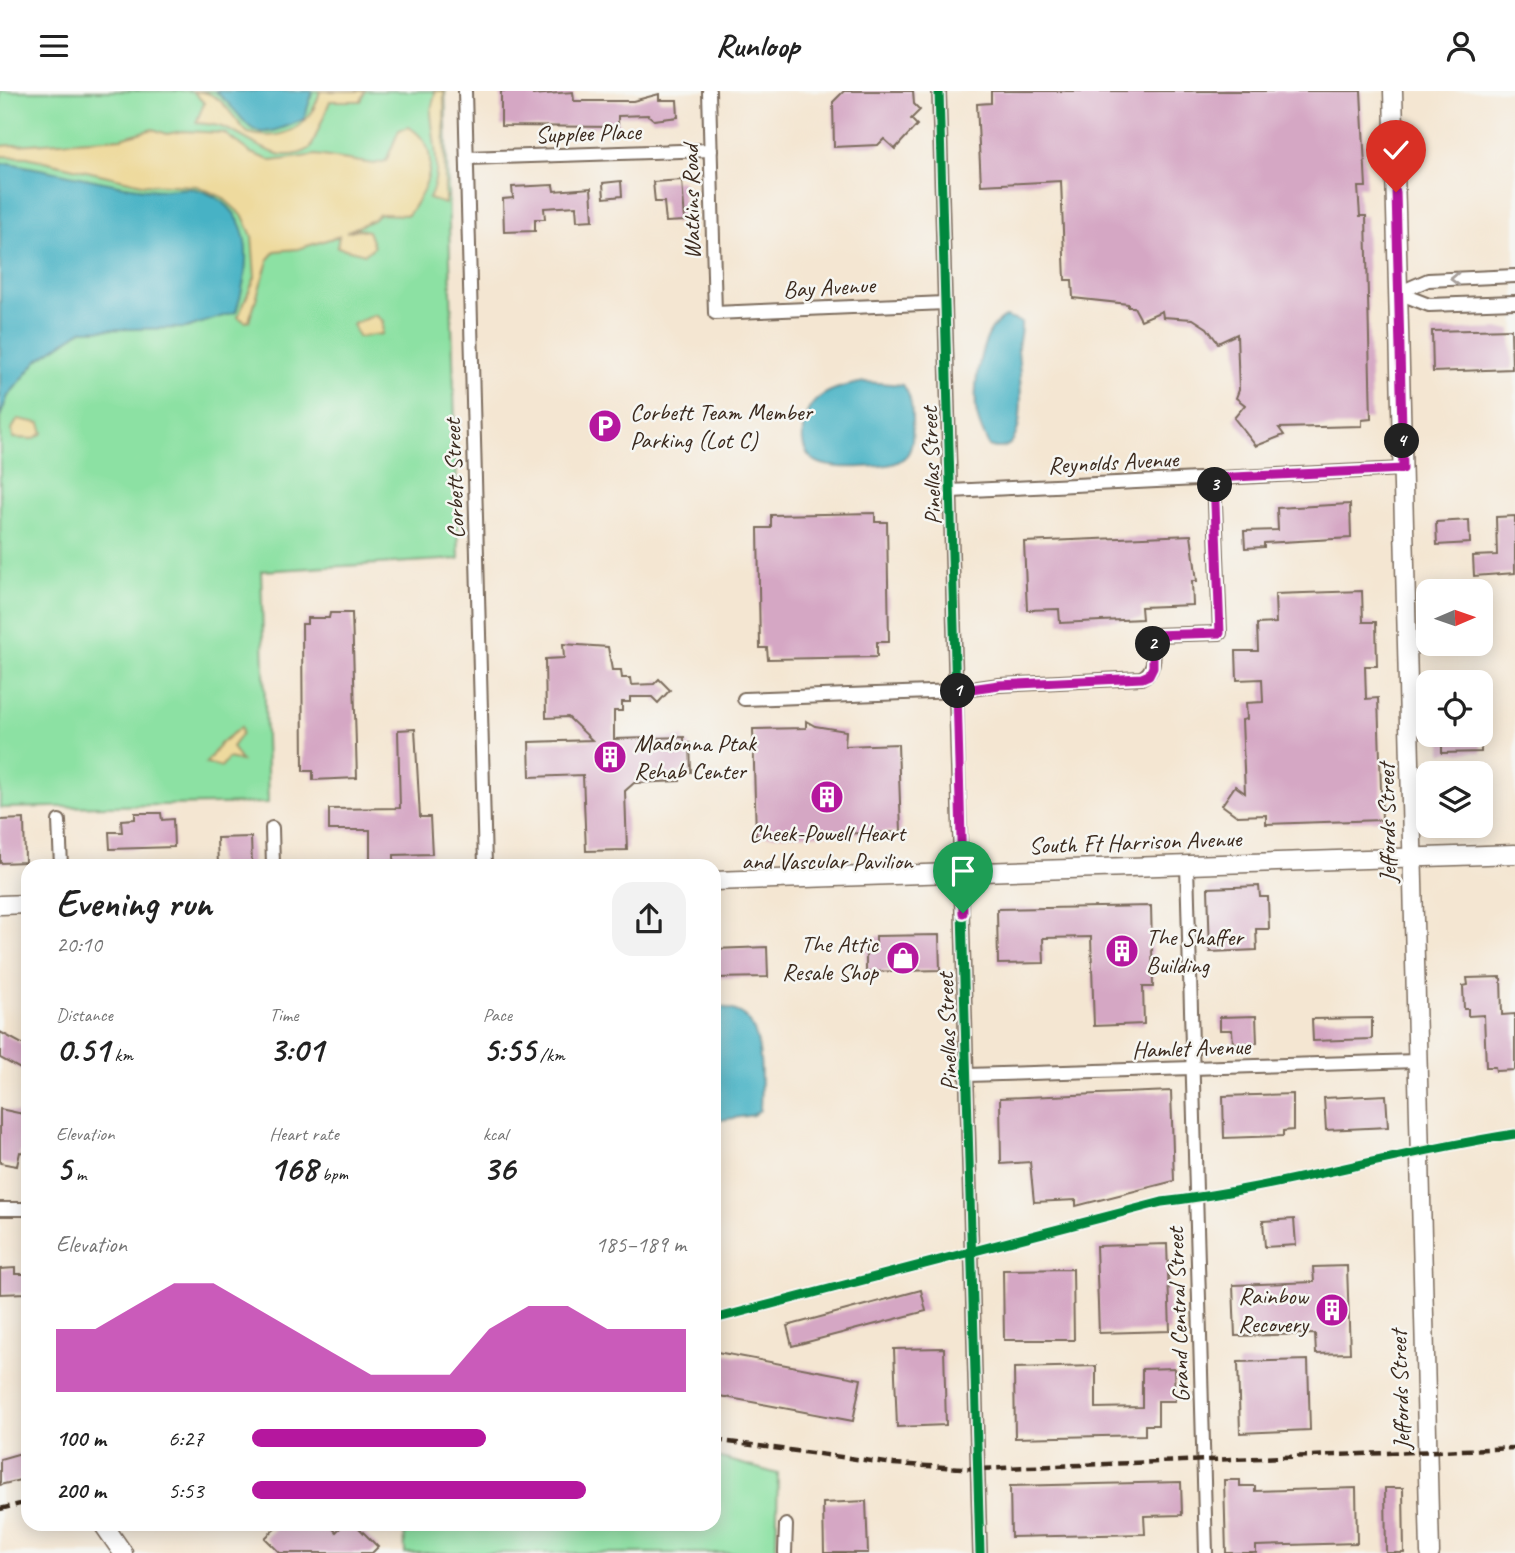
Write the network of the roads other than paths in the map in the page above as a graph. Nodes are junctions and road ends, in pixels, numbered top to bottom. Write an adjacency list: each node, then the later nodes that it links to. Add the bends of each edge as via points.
1 (465, 91): 6 (street, Corbett Street)
2 (709, 91): 5 (street, Watkins Road)
3 (939, 91): 10 (street, Pinellas Street)
4 (1393, 91): 8 (street, Jeffords Street)
5 (711, 149): 6 (street, Supplee Place); 11 (street, Watkins Road)
6 (467, 159): 23 (street, Corbett Street)
7 (1515, 276): 8 (street, one-way to 8, via 1428,280)
8 (1398, 293): 9 (street, via 1429,305); 12 (street, Jeffords Street)
9 (1515, 302)
10 (945, 303): 11 (street, Bay Avenue); 14 (street, Pinellas Street)
11 (715, 313)
12 (1403, 469): 13 (street, Reynolds Avenue); 20 (street, Jeffords Street)
13 (1214, 478): 14 (street, Reynolds Avenue); 15 (street, via 1220,633 1153,635 1153,667 1142,678)
14 (951, 491): 15 (street, Pinellas Street)
15 (957, 691): 16 (street); 25 (street, Pinellas Street)
16 (744, 699)
17 (59, 821): 21 (street)
18 (272, 828): 22 (street)
19 (1515, 854): 20 (street, South Ft Harrison Avenue)
20 (1413, 858): 24 (street, South Ft Harrison Avenue); 29 (street, Jeffords Street)
21 (61, 859)
22 (273, 859)
23 (485, 859)
24 (1188, 865): 25 (street, South Ft Harrison Avenue); 30 (street, Grand Central Street)
25 (962, 873): 26 (street, South Ft Harrison Avenue); 31 (street, Pinellas Street)
26 (721, 881)
27 (21, 904): 28 (street)
28 (0, 905)
29 (1417, 1061): 30 (street, Hamlet Avenue); 40 (street, Jeffords Street)
30 (1192, 1070): 31 (street, Hamlet Avenue); 39 (street, Grand Central Street)
31 (967, 1075): 38 (street, Pinellas Street)
32 (0, 1209): 33 (street)
33 (21, 1209)
34 (786, 1525): 37 (street)
35 (108, 1531): 36 (street)
36 (124, 1553)
37 (785, 1553)
38 (980, 1553)
39 (1206, 1553)
40 (1430, 1553)

